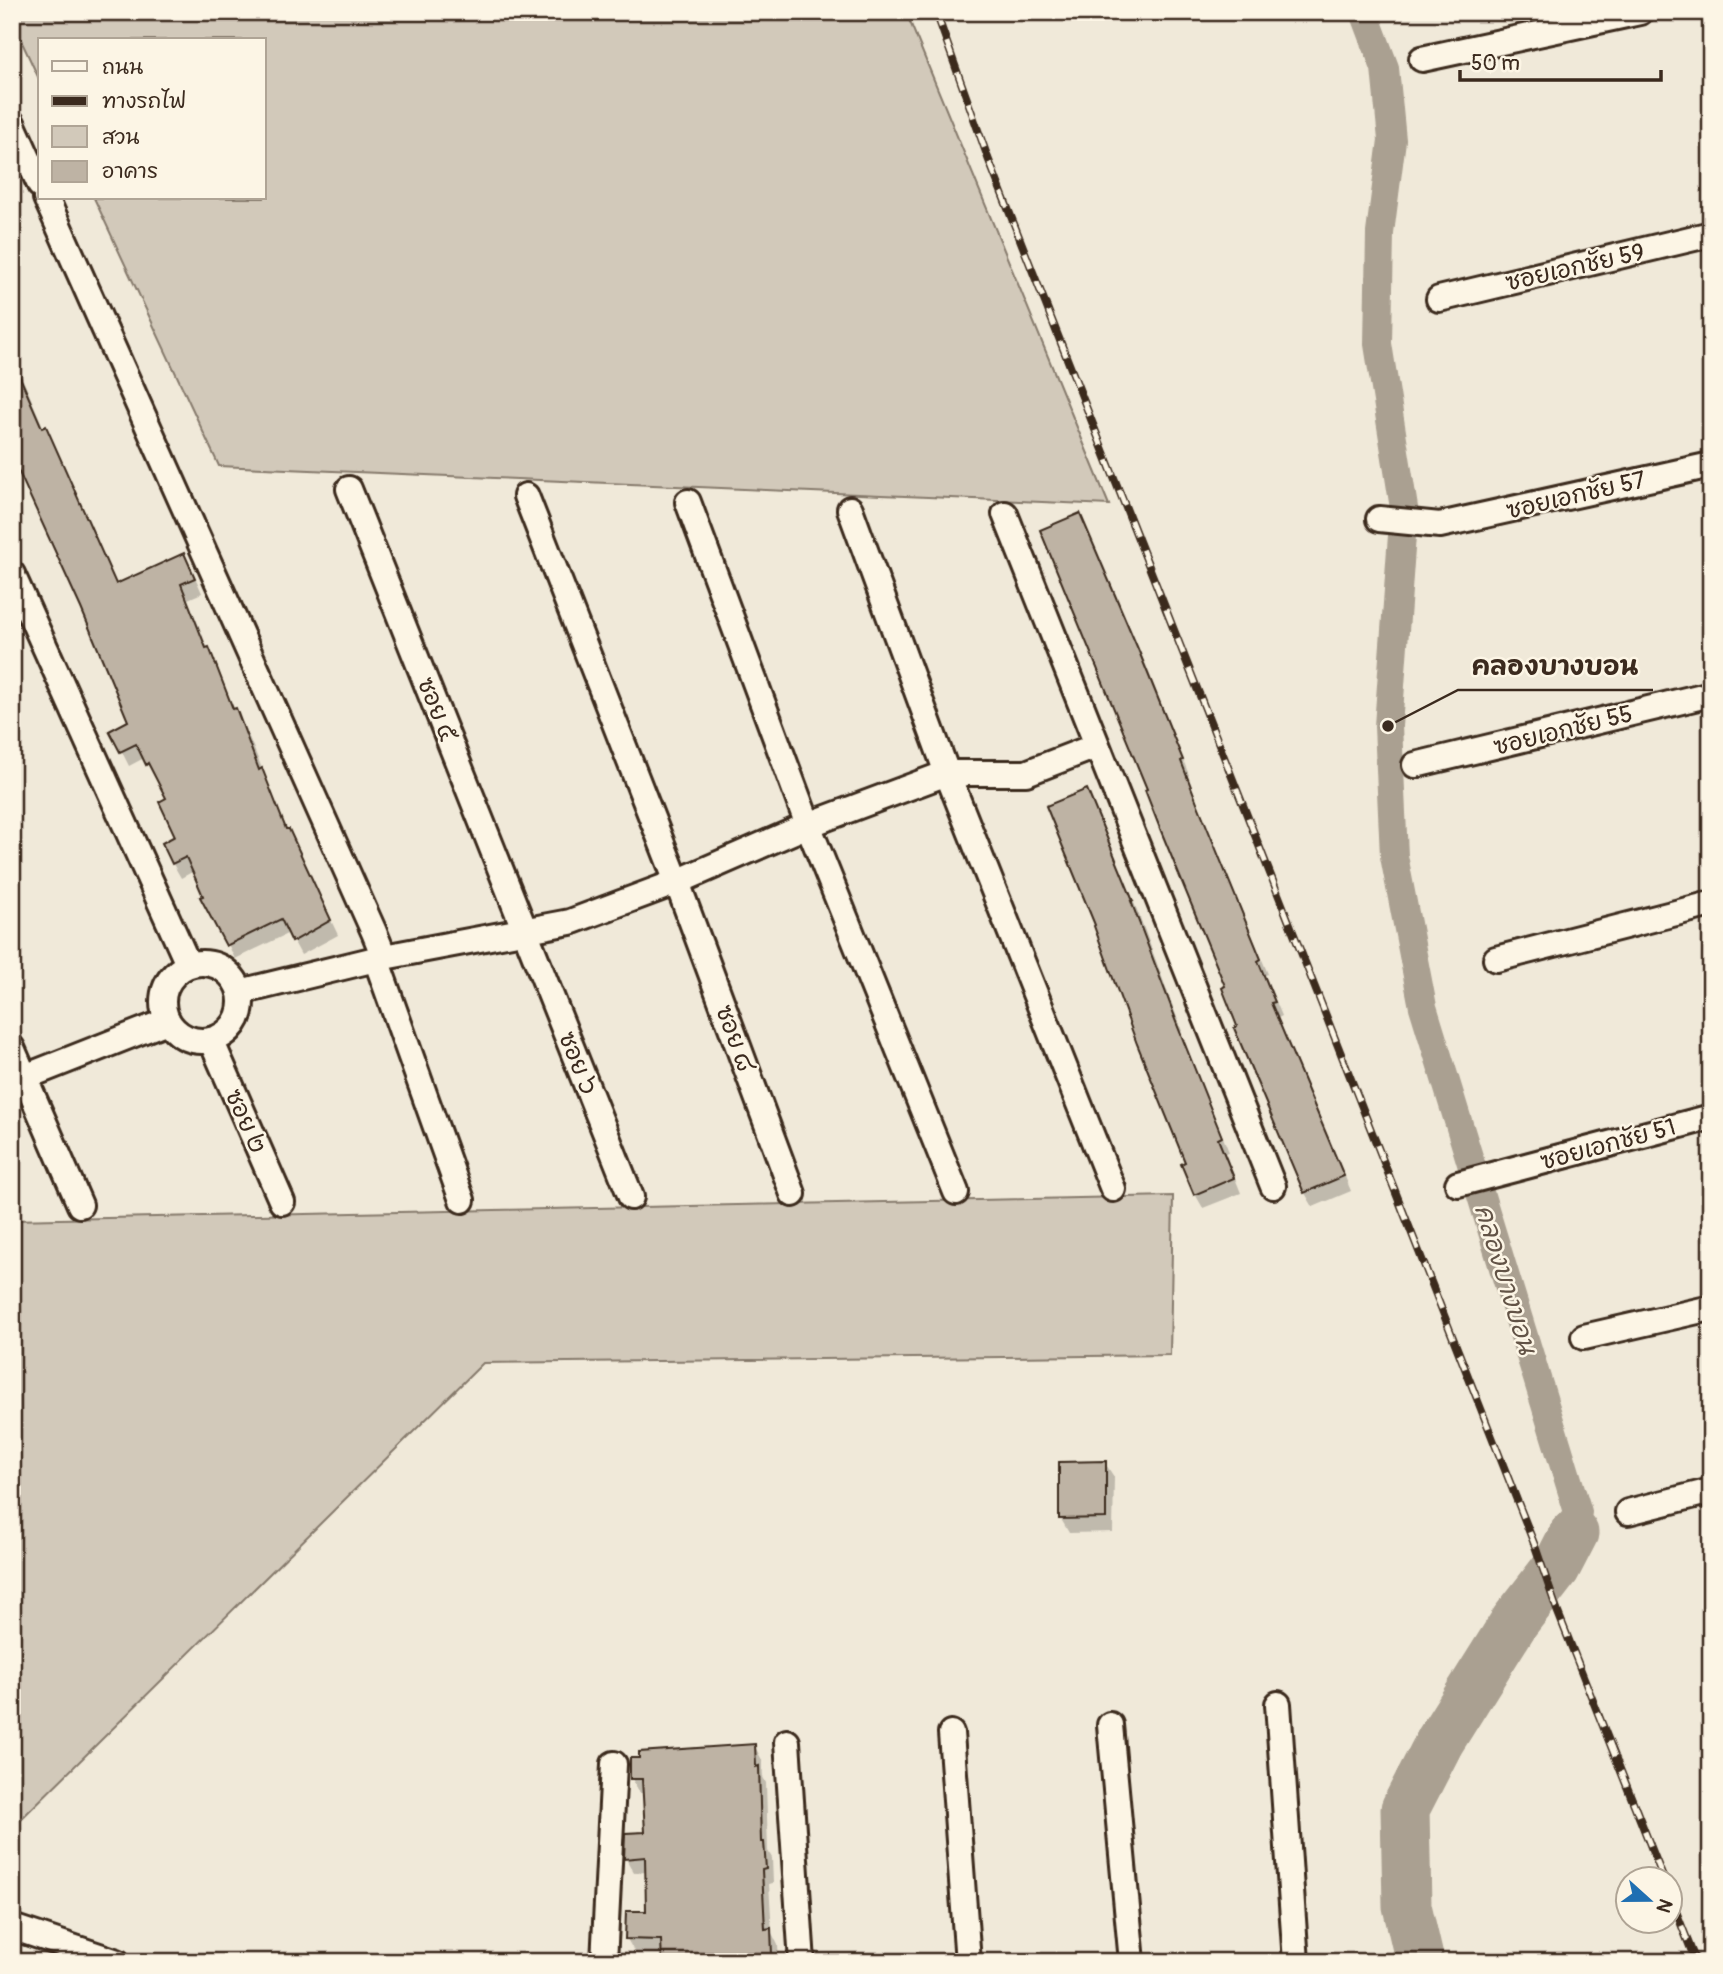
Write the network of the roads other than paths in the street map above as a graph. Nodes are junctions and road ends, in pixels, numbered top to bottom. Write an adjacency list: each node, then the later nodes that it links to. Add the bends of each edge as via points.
1 (1640, 12): 2 (street)
2 (1422, 59)
3 (12, 122): 4 (street)
4 (38, 180)
5 (47, 200): 24 (street, via 374,932)
6 (1711, 234): 7 (street, ซอยเอกชัย 59)
7 (1439, 299)
8 (1711, 465): 14 (street, ซอยเอกชัย 57, via 1440,525)
9 (349, 489): 23 (street, ซอย ๕)
10 (526, 496): 21 (street, ซอย ๘)
11 (688, 502): 20 (street)
12 (850, 509): 19 (street)
13 (1005, 514): 17 (street)
14 (1379, 519)
15 (12, 574): 26 (street)
16 (1711, 694): 18 (street, ซอยเอกชัย 55)
17 (1096, 746): 19 (street, via 1026,773); 34 (street)
18 (1415, 765)
19 (947, 773): 20 (street); 35 (street)
20 (808, 825): 21 (street); 36 (street)
21 (677, 881): 23 (street, via 570,922); 37 (street, ซอย ๘)
22 (1711, 904): 25 (street)
23 (524, 929): 24 (street); 38 (street, ซอย ๖)
24 (380, 958): 27 (street); 39 (street)
25 (1496, 959)
26 (188, 964): 27 (street, via 208,962 219,967); 28 (street, via 165,990)
27 (240, 992): 29 (street, via 233,1026)
28 (167, 1021): 29 (street, via 184,1037); 31 (street)
29 (211, 1040): 40 (street, ซอย ๒)
30 (12, 1048): 31 (street)
31 (25, 1077): 41 (street)
32 (1711, 1117): 33 (street, ซอยเอกชัย 51)
33 (1458, 1184)
34 (1273, 1186)
35 (1113, 1189)
36 (956, 1192)
37 (793, 1194)
38 (631, 1197)
39 (462, 1200)
40 (282, 1202)
41 (80, 1205)
42 (1711, 1308): 43 (street)
43 (1584, 1336)
44 (1711, 1492): 45 (street)
45 (1628, 1512)
46 (1278, 1704): 58 (street)
47 (1110, 1725): 57 (street)
48 (951, 1733): 56 (street)
49 (788, 1742): 55 (street)
50 (614, 1764): 54 (street)
51 (12, 1927): 52 (street)
52 (44, 1951): 53 (street)
53 (117, 1962)
54 (604, 1962)
55 (802, 1962)
56 (968, 1962)
57 (1132, 1962)
58 (1296, 1962)

